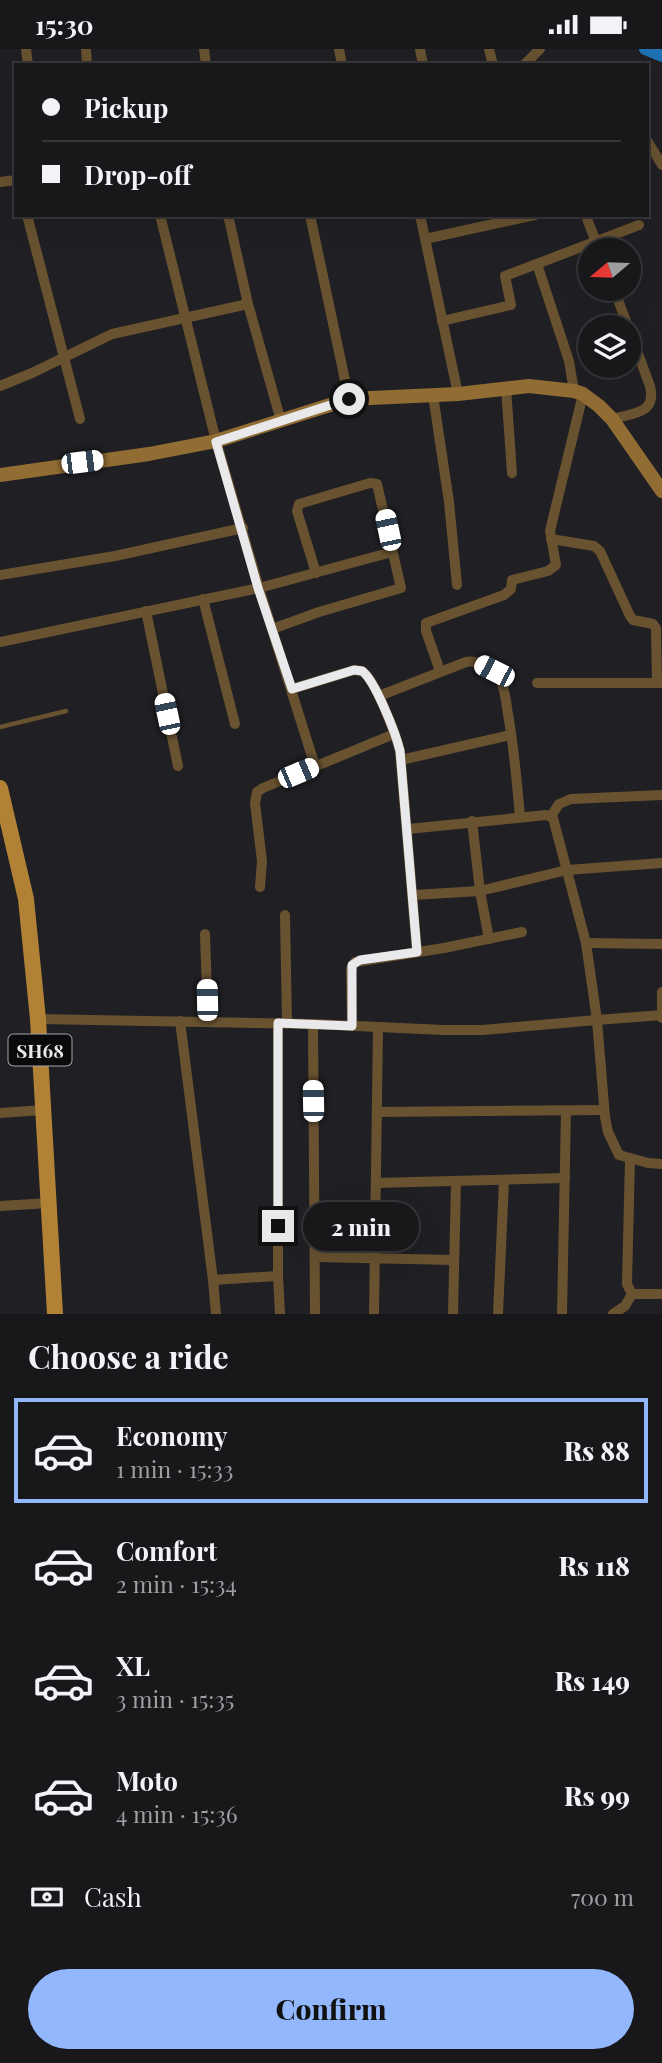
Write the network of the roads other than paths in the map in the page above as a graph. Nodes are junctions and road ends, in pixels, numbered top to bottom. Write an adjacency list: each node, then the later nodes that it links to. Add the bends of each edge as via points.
1 (540, 49): 2 (street)
2 (526, 63)
3 (649, 144): 4 (street)
4 (662, 165)
5 (28, 217): 22 (street)
6 (160, 217): 20 (street)
7 (228, 217): 19 (street)
8 (310, 217): 28 (street)
9 (420, 217): 15 (street)
10 (526, 217): 15 (street)
11 (586, 217): 13 (street)
12 (639, 225): 14 (street)
13 (595, 238)
14 (614, 238)
15 (425, 239): 21 (street)
16 (578, 252): 17 (street)
17 (537, 264): 21 (street, via 505,276 511,305); 25 (street)
18 (618, 301): 30 (street, via 652,394 649,407)
19 (248, 304): 20 (street); 31 (street)
20 (185, 318): 22 (street, via 112,334); 32 (street)
21 (442, 321): 26 (street)
22 (64, 357): 23 (street); 29 (street)
23 (0, 386)
24 (506, 389): 25 (street, via 529,386); 26 (street); 33 (street)
25 (579, 392): 30 (street); 37 (street)
26 (458, 394): 27 (street)
27 (433, 395): 28 (street); 41 (street)
28 (349, 399): 31 (street)
29 (80, 419)
30 (612, 419): 35 (street)
31 (281, 421): 32 (street)
32 (216, 442): 34 (street); 36 (street)
33 (512, 473)
34 (0, 475)
35 (660, 485)
36 (243, 528): 40 (street, via 115,557); 42 (street)
37 (551, 539): 47 (street, via 554,569 516,578 504,595 426,623); 49 (street, via 600,551 630,616 656,628)
38 (392, 552): 39 (street); 39 (street, via 377,484 303,501 297,507); 45 (street, via 399,590)
39 (316, 573): 42 (street)
40 (0, 575)
41 (457, 585)
42 (258, 588): 43 (street); 45 (street)
43 (203, 599): 44 (street); 53 (street)
44 (146, 611): 46 (street); 58 (street)
45 (272, 629): 50 (street)
46 (0, 642)
47 (440, 671): 51 (street); 56 (street, via 472,661 494,671 504,689)
48 (537, 683): 49 (street)
49 (660, 683)
50 (292, 689): 51 (street, via 354,670 373,681); 59 (street)
51 (379, 697): 55 (street)
52 (66, 711): 54 (lane)
53 (235, 724)
54 (0, 727)
55 (394, 734): 57 (street); 59 (street)
56 (511, 735): 57 (street); 63 (street)
57 (401, 760): 65 (street)
58 (178, 766)
59 (315, 766): 68 (street, via 257,792)
60 (0, 788): 80 (main road, SH68, via 26,899)
61 (662, 795): 62 (street, via 571,799 559,804)
62 (551, 816): 63 (street); 67 (street)
63 (520, 817): 64 (street)
64 (472, 821): 65 (street); 69 (street)
65 (408, 829): 70 (street)
66 (662, 863): 67 (street)
67 (567, 870): 69 (street); 75 (street)
68 (260, 887)
69 (480, 891): 70 (street); 74 (street)
70 (413, 895): 77 (street)
71 (285, 915): 84 (street)
72 (522, 932): 74 (street)
73 (205, 933): 83 (street)
74 (489, 939): 77 (street)
75 (586, 943): 76 (street); 81 (street)
76 (662, 944)
77 (417, 952): 86 (street, via 352,965)
78 (662, 992): 79 (street)
79 (662, 1016): 81 (street)
80 (38, 1019): 82 (street); 88 (main road, SH68)
81 (597, 1020): 87 (street, via 483,1030); 89 (street)
82 (180, 1021): 83 (street); 105 (street)
83 (208, 1022): 84 (street)
84 (282, 1023): 85 (street); 104 (street)
85 (313, 1024): 86 (street); 101 (street)
86 (352, 1026): 87 (street)
87 (378, 1027): 91 (street)
88 (44, 1110): 92 (street); 99 (main road, SH68)
89 (604, 1110): 90 (street); 93 (street, via 619,1155)
90 (566, 1111): 91 (street); 95 (street)
91 (377, 1112): 98 (street)
92 (0, 1114)
93 (630, 1158): 94 (street); 106 (street, via 627,1284)
94 (662, 1164)
95 (565, 1178): 96 (street); 115 (street)
96 (504, 1181): 97 (street); 114 (street)
97 (456, 1182): 98 (street); 103 (street)
98 (376, 1183): 102 (street)
99 (49, 1203): 100 (street); 108 (main road, SH68)
100 (0, 1206)
101 (315, 1257): 102 (street); 111 (street)
102 (374, 1257): 103 (street); 112 (street)
103 (454, 1260): 113 (street)
104 (278, 1276): 105 (street); 110 (street)
105 (213, 1280): 109 (street)
106 (632, 1294): 107 (street); 116 (street)
107 (662, 1294)
108 (54, 1314)
109 (216, 1314)
110 (280, 1314)
111 (315, 1314)
112 (374, 1314)
113 (453, 1314)
114 (498, 1314)
115 (562, 1314)
116 (613, 1314)

